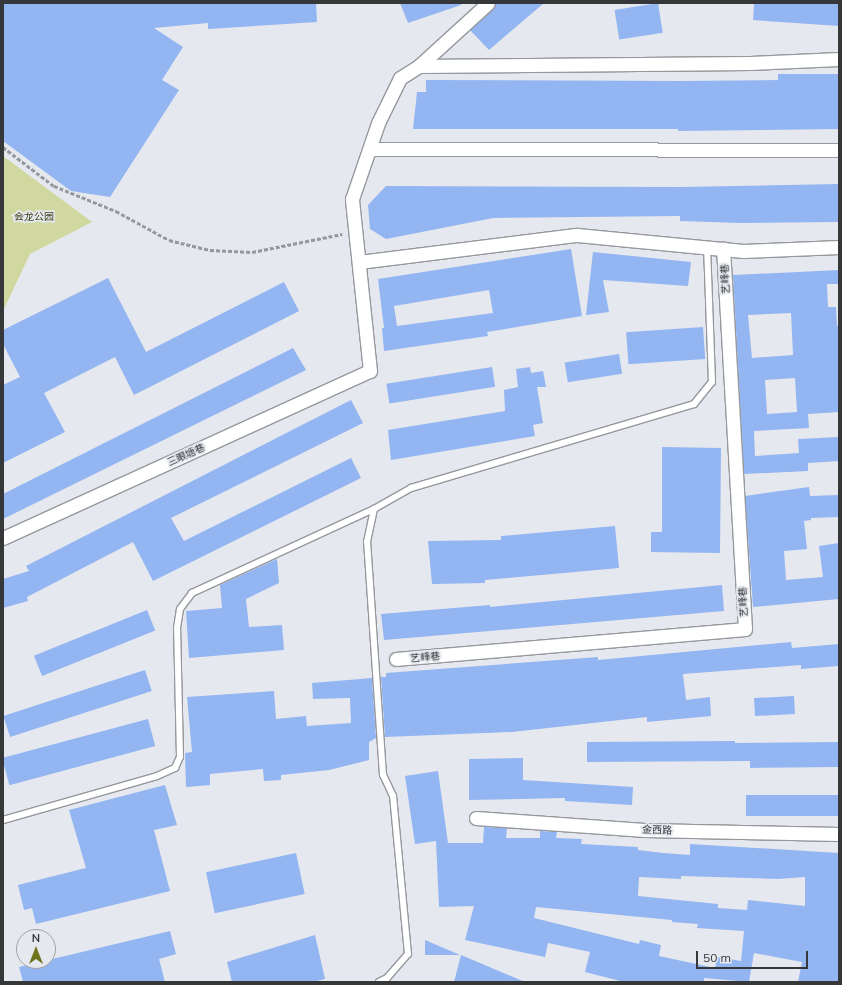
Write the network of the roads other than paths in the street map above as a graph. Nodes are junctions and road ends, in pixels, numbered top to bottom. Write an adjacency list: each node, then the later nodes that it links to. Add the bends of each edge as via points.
1 (488, 3): 3 (street)
2 (839, 59): 3 (street, via 750,63)
3 (419, 66): 4 (street, via 400,78 378,123)
4 (370, 149): 5 (street); 9 (street, via 352,199)
5 (839, 150)
6 (707, 247): 8 (street); 9 (street, via 577,235); 10 (lane, via 712,382 694,404 411,488)
7 (839, 247): 8 (street, via 743,251)
8 (723, 249): 12 (street, 艺峰巷, via 745,629)
9 (359, 262): 11 (street, 三眼塘巷, via 370,371)
10 (374, 509): 14 (lane, via 192,593 184,603 180,609 178,628 180,757 175,768 157,776); 16 (lane, via 367,542 382,775 393,796 408,954 387,978)
11 (3, 538)
12 (396, 659)
13 (476, 818): 15 (street, 金西路, via 645,830)
14 (3, 820)
15 (839, 834)
16 (379, 982)

